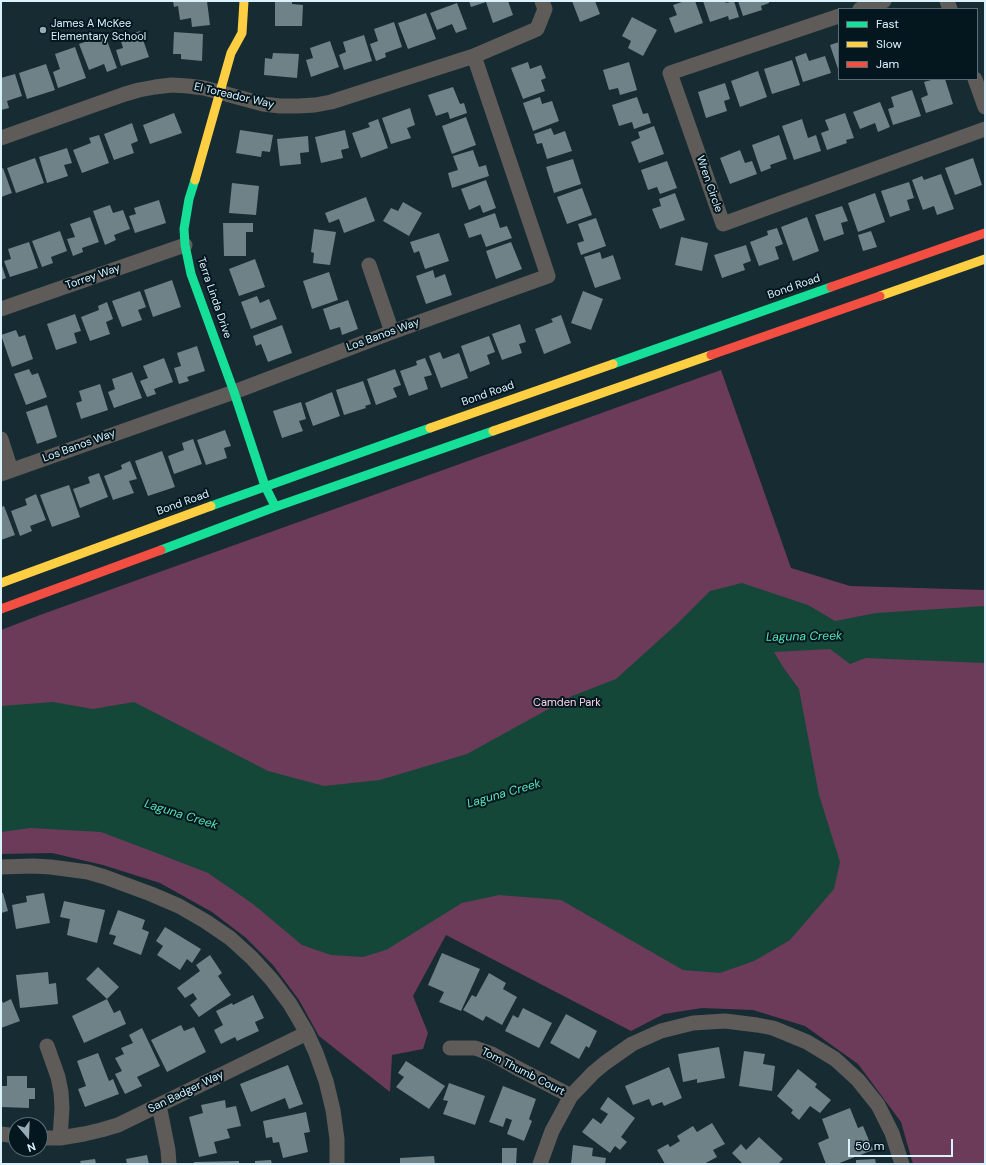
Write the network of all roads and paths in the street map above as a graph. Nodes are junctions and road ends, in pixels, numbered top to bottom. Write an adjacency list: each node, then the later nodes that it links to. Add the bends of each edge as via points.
1 (244, 1): 8 (main road, Terra Linda Drive, via 242,33 231,53)
2 (884, 1): 4 (street)
3 (544, 5): 6 (street, El Toreador Way, via 537,30)
4 (863, 8)
5 (838, 16): 10 (street, Wren Circle, via 670,73 723,224)
6 (474, 56): 8 (street, El Toreador Way, via 315,105 263,104); 17 (street, Los Banos Way, via 548,276)
7 (975, 80): 9 (street)
8 (220, 91): 11 (street, El Toreador Way, via 172,85 140,90); 13 (main road, Terra Linda Drive, via 186,214)
9 (985, 107)
10 (985, 129)
11 (1, 138)
12 (985, 233): 21 (main road, Bond Road)
13 (185, 245): 16 (street, Torrey Way); 18 (main road, Terra Linda Drive, via 191,274)
14 (985, 259): 22 (main road)
15 (369, 265): 17 (street)
16 (1, 309)
17 (392, 332): 18 (street, Los Banos Way)
18 (234, 392): 20 (street, Los Banos Way); 21 (main road, Terra Linda Drive)
19 (1, 439): 20 (street)
20 (6, 472)
21 (265, 486): 22 (main road, Terra Linda Drive); 23 (main road, Bond Road)
22 (275, 506): 24 (main road)
23 (1, 583)
24 (1, 608)
25 (1, 867): 26 (street, via 51,867 88,872 179,906 230,938 252,958 290,1004)
26 (307, 1033): 30 (street, San Badger Way); 34 (street, via 326,1081 333,1110)
27 (47, 1046): 32 (street, via 61,1092)
28 (450, 1048): 29 (street, Tom Thumb Court, via 475,1048 492,1054)
29 (571, 1096): 35 (street, via 552,1131); 36 (street, via 593,1073 618,1053 662,1031 693,1023 709,1022 773,1028 807,1042 835,1059 869,1092 892,1133)
30 (159, 1105): 32 (street, San Badger Way, via 101,1130); 33 (street)
31 (48, 1138): 32 (street, San Badger Way)
32 (60, 1138)
33 (169, 1164)
34 (337, 1164)
35 (540, 1164)
36 (902, 1164)

